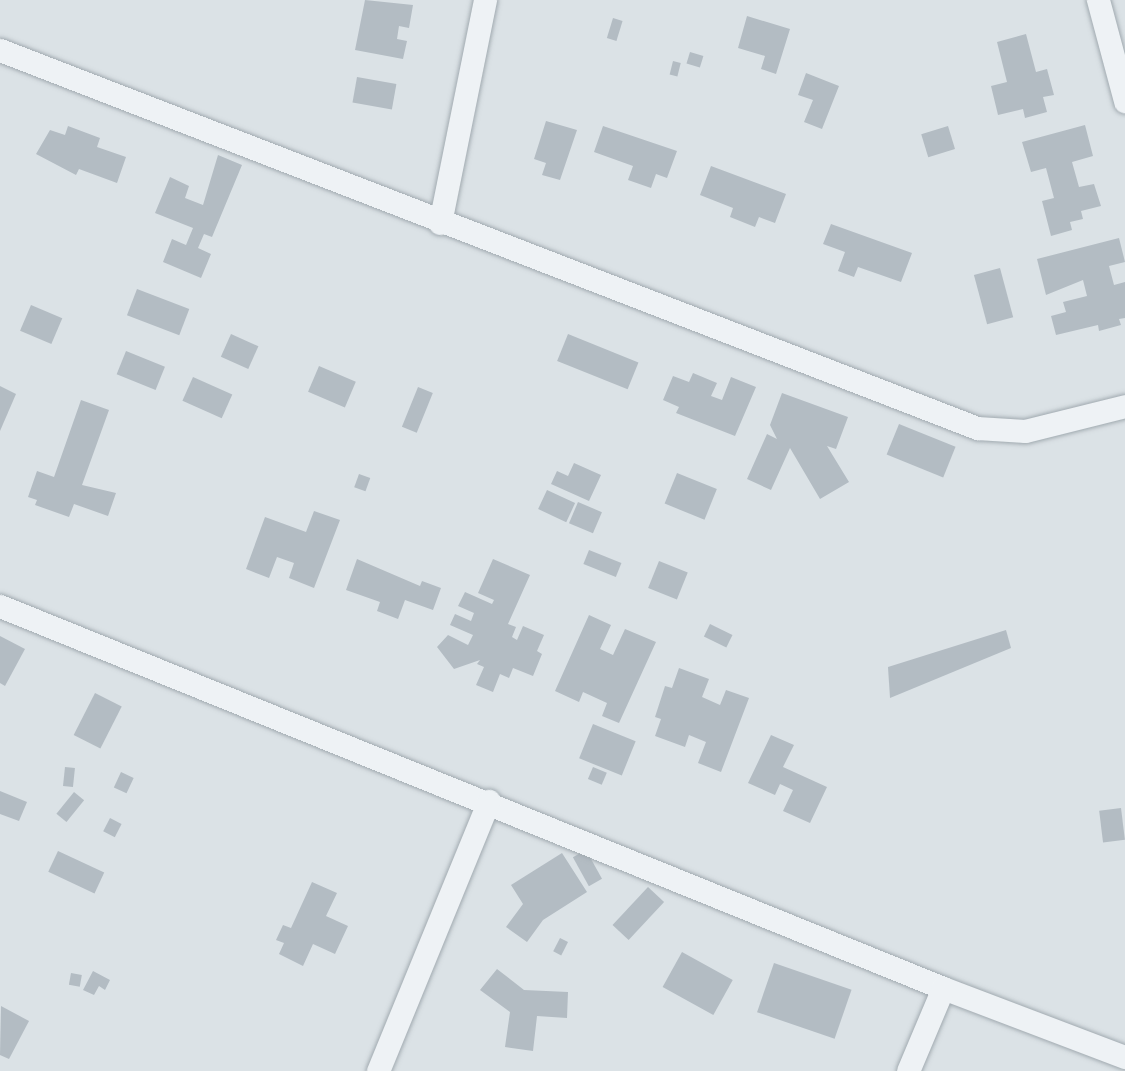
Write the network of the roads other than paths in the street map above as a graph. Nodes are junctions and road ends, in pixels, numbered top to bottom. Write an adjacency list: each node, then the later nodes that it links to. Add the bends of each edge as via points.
1 (485, 0): 5 (street)
2 (1098, 0): 4 (street)
3 (0, 50): 5 (street)
4 (1125, 101)
5 (440, 223): 6 (street, via 978,428 1025,430)
6 (1125, 406)
7 (0, 606): 8 (street)
8 (489, 801): 9 (street); 11 (street)
9 (943, 988): 10 (street); 12 (street)
10 (1125, 1057)
11 (378, 1071)
12 (908, 1071)

